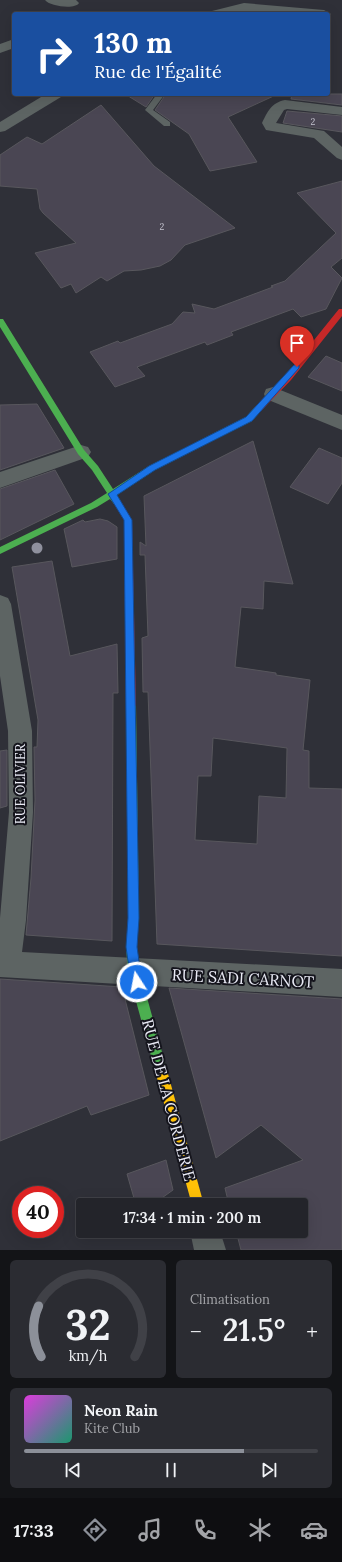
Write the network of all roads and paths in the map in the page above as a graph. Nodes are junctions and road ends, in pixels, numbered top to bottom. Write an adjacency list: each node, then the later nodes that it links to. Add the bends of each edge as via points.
1 (51, 0): 2 (street)
2 (75, 2): 3 (street)
3 (65, 12)
4 (225, 12): 5 (street, via 244,7)
5 (305, 12)
6 (12, 44): 7 (street)
7 (0, 49)
8 (53, 96): 12 (street)
9 (160, 96): 11 (lane, via 149,110)
10 (342, 111): 13 (street, via 284,104 278,107 269,123 270,127 319,134)
11 (167, 124)
12 (0, 128)
13 (342, 155)
14 (342, 311): 16 (street)
15 (0, 321): 18 (street, RUE DE LA CORDERIE)
16 (273, 394): 17 (street); 20 (street, via 249,419 152,468)
17 (342, 423)
18 (81, 452): 19 (street); 20 (street, RUE DE LA CORDERIE)
19 (0, 480)
20 (112, 494): 21 (street); 24 (street, RUE DE LA CORDERIE, via 128,520)
21 (0, 552)
22 (0, 604): 23 (street, RUE OLIVIER, via 20,732 20,812 13,920)
23 (3, 964): 24 (street, RUE SADI CARNOT)
24 (134, 972): 25 (street, RUE SADI CARNOT); 26 (street, RUE DE LA CORDERIE)
25 (342, 983)
26 (196, 1198)
27 (207, 1238): 28 (street)
28 (210, 1250)

